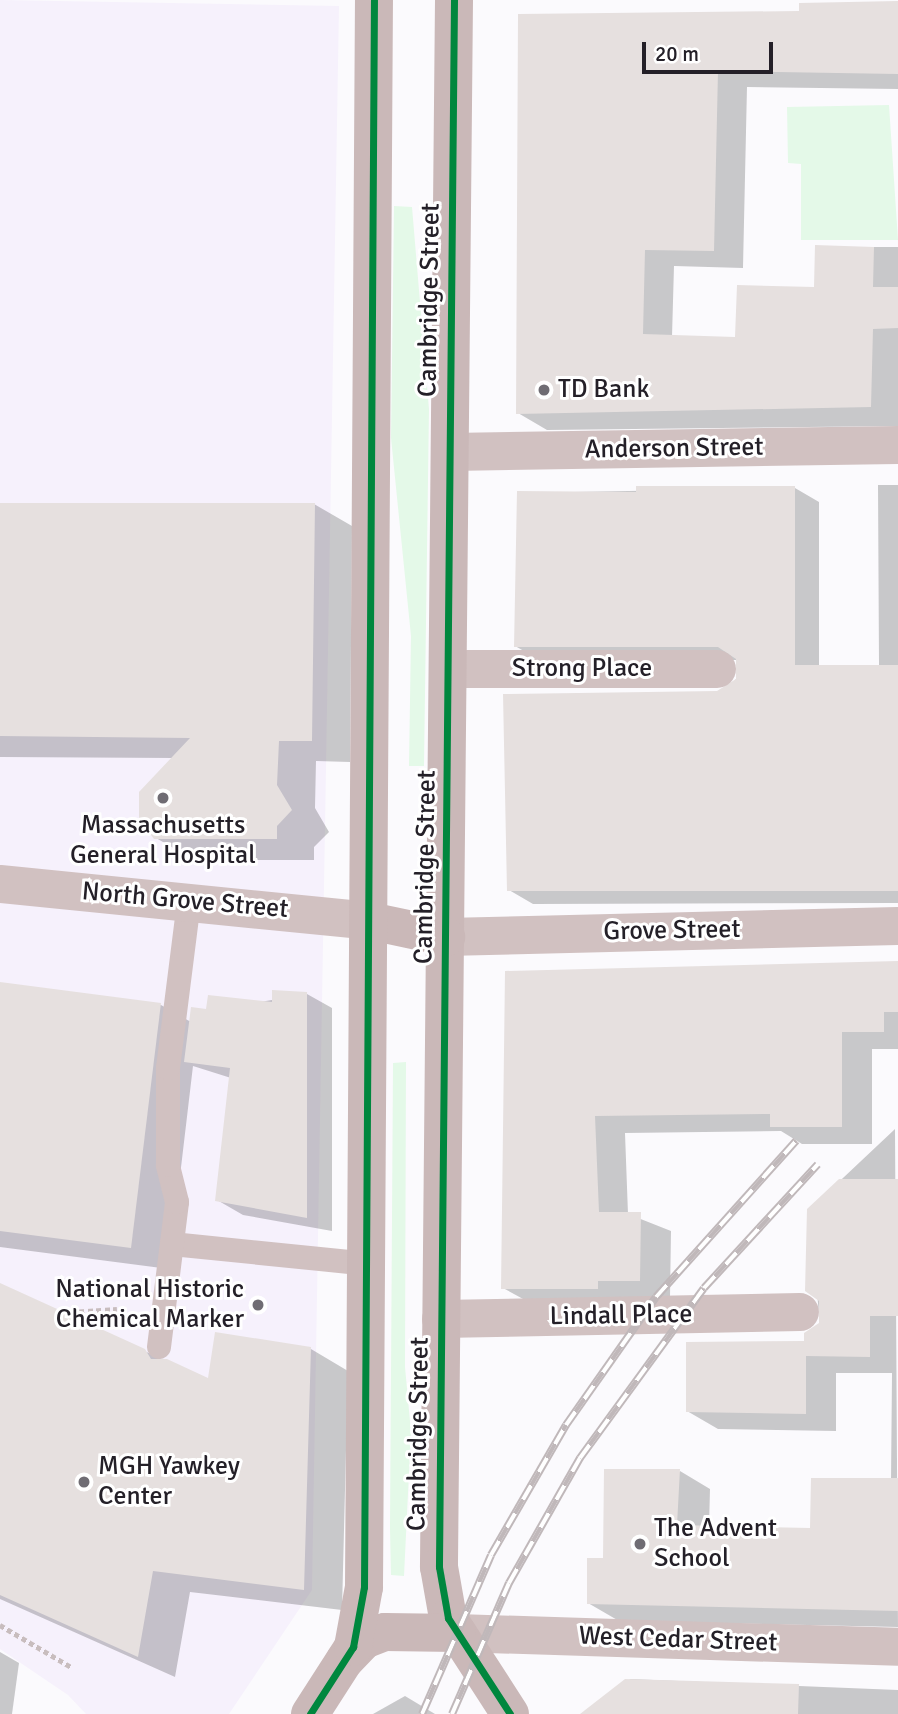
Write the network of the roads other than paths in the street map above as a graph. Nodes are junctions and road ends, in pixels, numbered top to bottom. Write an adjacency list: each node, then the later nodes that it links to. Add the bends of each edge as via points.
1 (374, 0): 9 (main road, Cambridge Street)
2 (454, 0): 4 (main road, Cambridge Street)
3 (898, 444): 4 (street, Anderson Street)
4 (450, 452): 6 (main road, Cambridge Street)
5 (717, 668): 6 (street, Strong Place)
6 (448, 669): 11 (main road, Cambridge Street)
7 (0, 884): 8 (street, North Grove Street)
8 (189, 901): 9 (street, North Grove Street); 12 (lane, via 167,1069 168,1165 177,1202)
9 (370, 920): 11 (main road); 13 (main road, Cambridge Street)
10 (898, 926): 11 (street, Grove Street)
11 (446, 937): 15 (main road, Cambridge Street)
12 (172, 1244): 13 (lane); 16 (lane)
13 (369, 1264): 19 (main road, Cambridge Street, via 364,1587 358,1634)
14 (800, 1312): 15 (street, Lindall Place)
15 (441, 1319): 17 (main road, Cambridge Street, via 439,1575)
16 (159, 1347)
17 (457, 1633): 18 (street, West Cedar Street); 19 (main road, via 374,1635); 21 (main road, Cambridge Street)
18 (898, 1647)
19 (345, 1660): 20 (main road, Cambridge Street)
20 (310, 1714)
21 (510, 1714)

